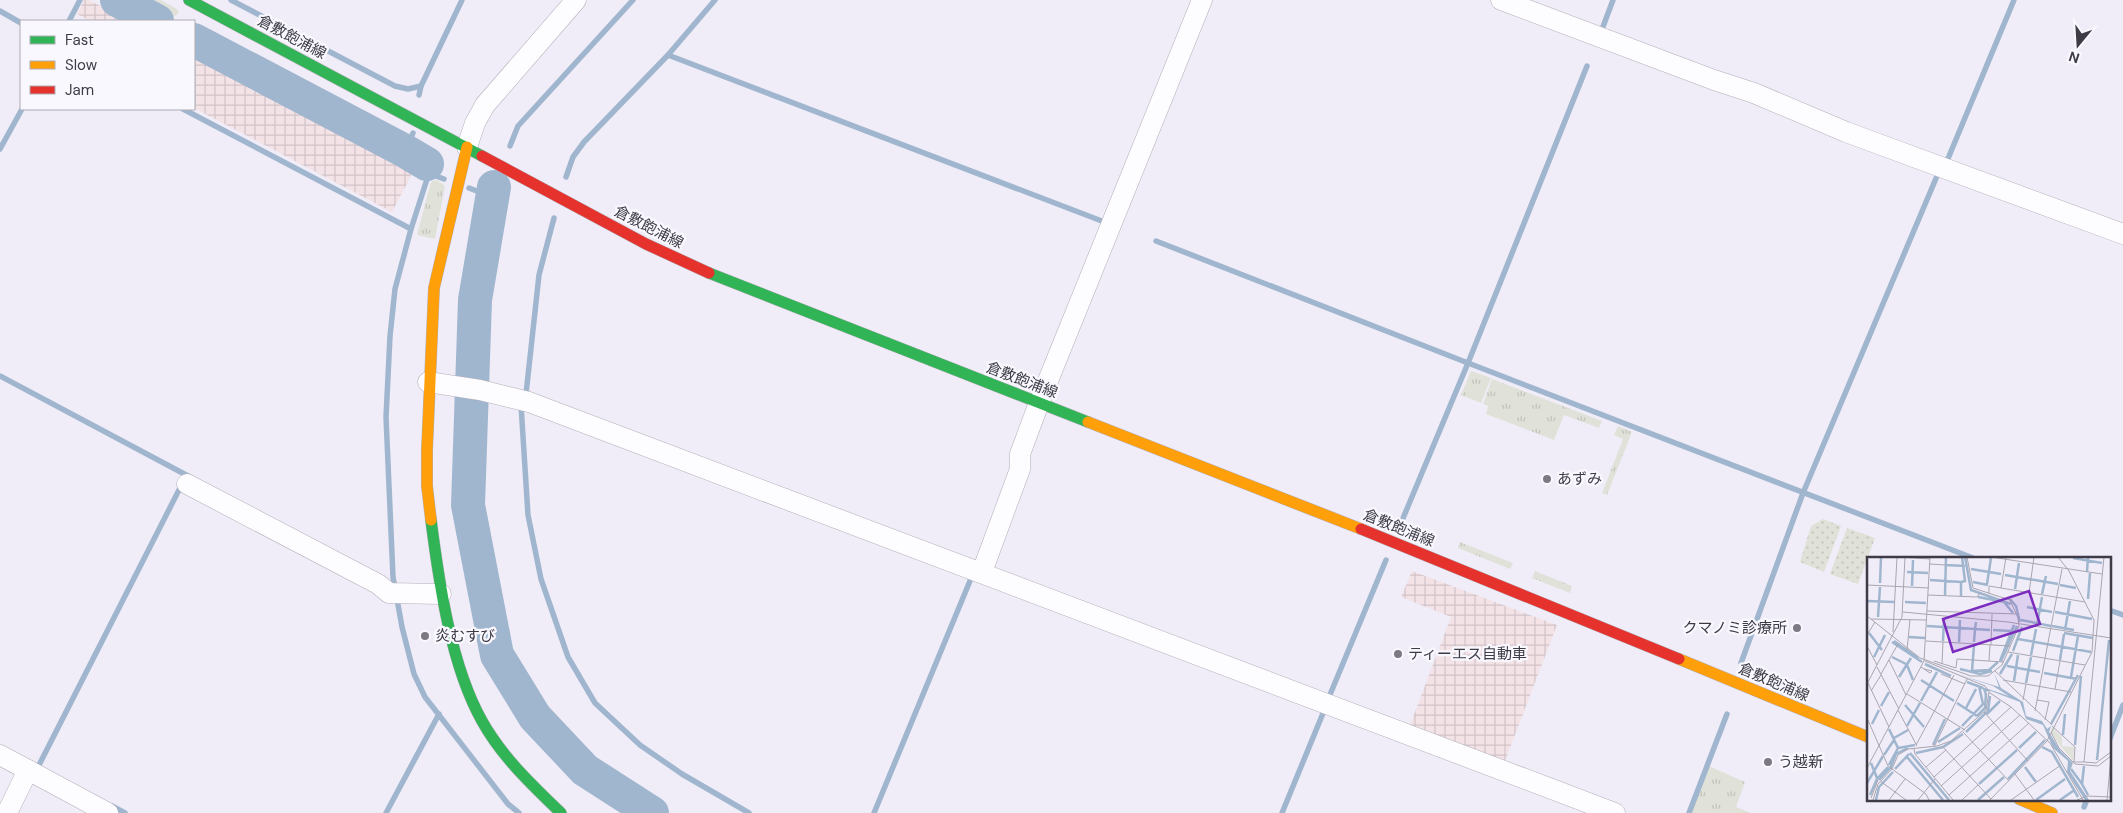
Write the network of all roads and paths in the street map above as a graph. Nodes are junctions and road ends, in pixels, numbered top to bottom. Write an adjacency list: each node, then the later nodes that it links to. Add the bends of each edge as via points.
1 (189, 0): 5 (main road, 倉敷飽浦線)
2 (576, 0): 5 (street, via 485,104)
3 (1202, 0): 8 (street)
4 (1501, 0): 6 (street)
5 (466, 147): 7 (main road, via 434,288); 8 (main road, 倉敷飽浦線, via 646,244 706,272)
6 (2123, 234)
7 (428, 382): 10 (street, via 529,402); 11 (main road, via 427,486)
8 (1039, 403): 10 (street); 12 (main road, 倉敷飽浦線, via 1394,542)
9 (187, 484): 11 (street, via 396,593)
10 (978, 570): 19 (street)
11 (441, 594): 18 (main road, via 465,687 482,722 522,776)
12 (1867, 737)
13 (0, 755): 14 (street)
14 (28, 770): 16 (street); 17 (street)
15 (2021, 800): 20 (main road)
16 (6, 813)
17 (108, 813)
18 (561, 813)
19 (1616, 813)
20 (2052, 813)

